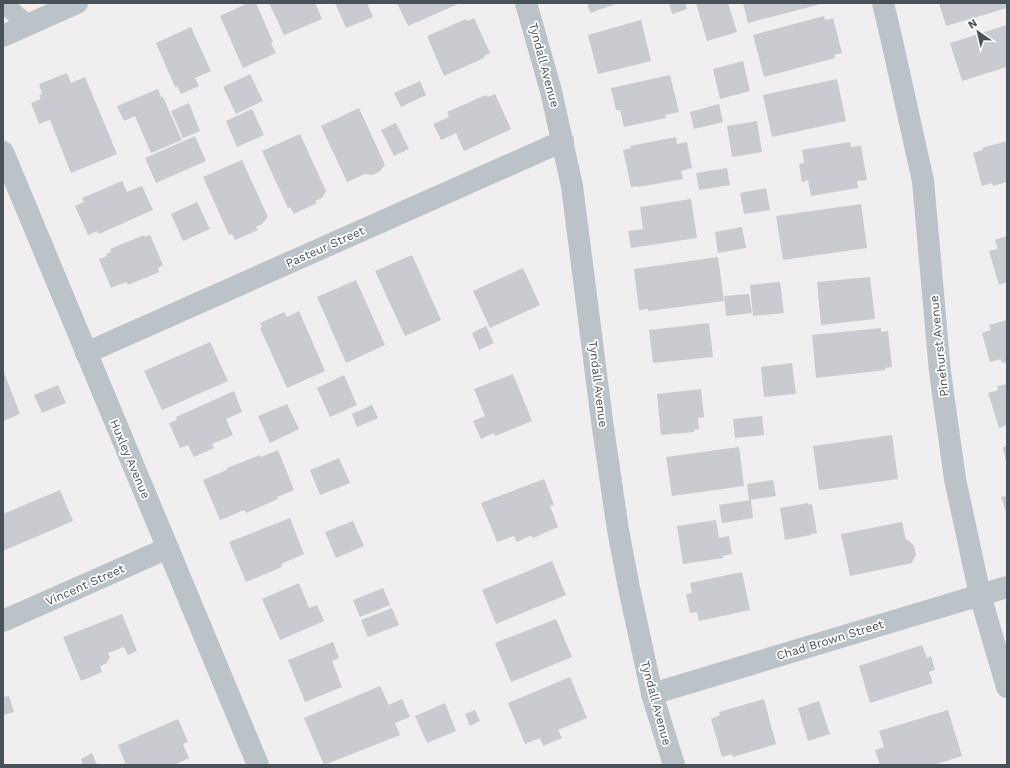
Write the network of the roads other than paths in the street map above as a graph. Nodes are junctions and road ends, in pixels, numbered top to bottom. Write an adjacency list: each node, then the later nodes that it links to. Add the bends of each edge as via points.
1 (3, 3): 5 (street)
2 (77, 3): 5 (street)
3 (526, 3): 7 (street, Tyndall Avenue, via 552,91)
4 (882, 3): 12 (street, Pinehurst Avenue, via 922,181 940,372 955,479)
5 (28, 25): 6 (street)
6 (3, 36)
7 (563, 141): 9 (street, Pasteur Street); 15 (street, Tyndall Avenue, via 572,186 618,530)
8 (3, 152): 9 (street, Huxley Avenue)
9 (86, 353): 10 (street, Huxley Avenue)
10 (168, 548): 13 (street, Vincent Street); 16 (street, Huxley Avenue)
11 (1007, 586): 12 (street, Chad Brown Street)
12 (980, 595): 14 (street, Pinehurst Avenue); 15 (street, Chad Brown Street)
13 (3, 621)
14 (1007, 687)
15 (652, 694): 17 (street, Tyndall Avenue)
16 (258, 765)
17 (674, 765)

